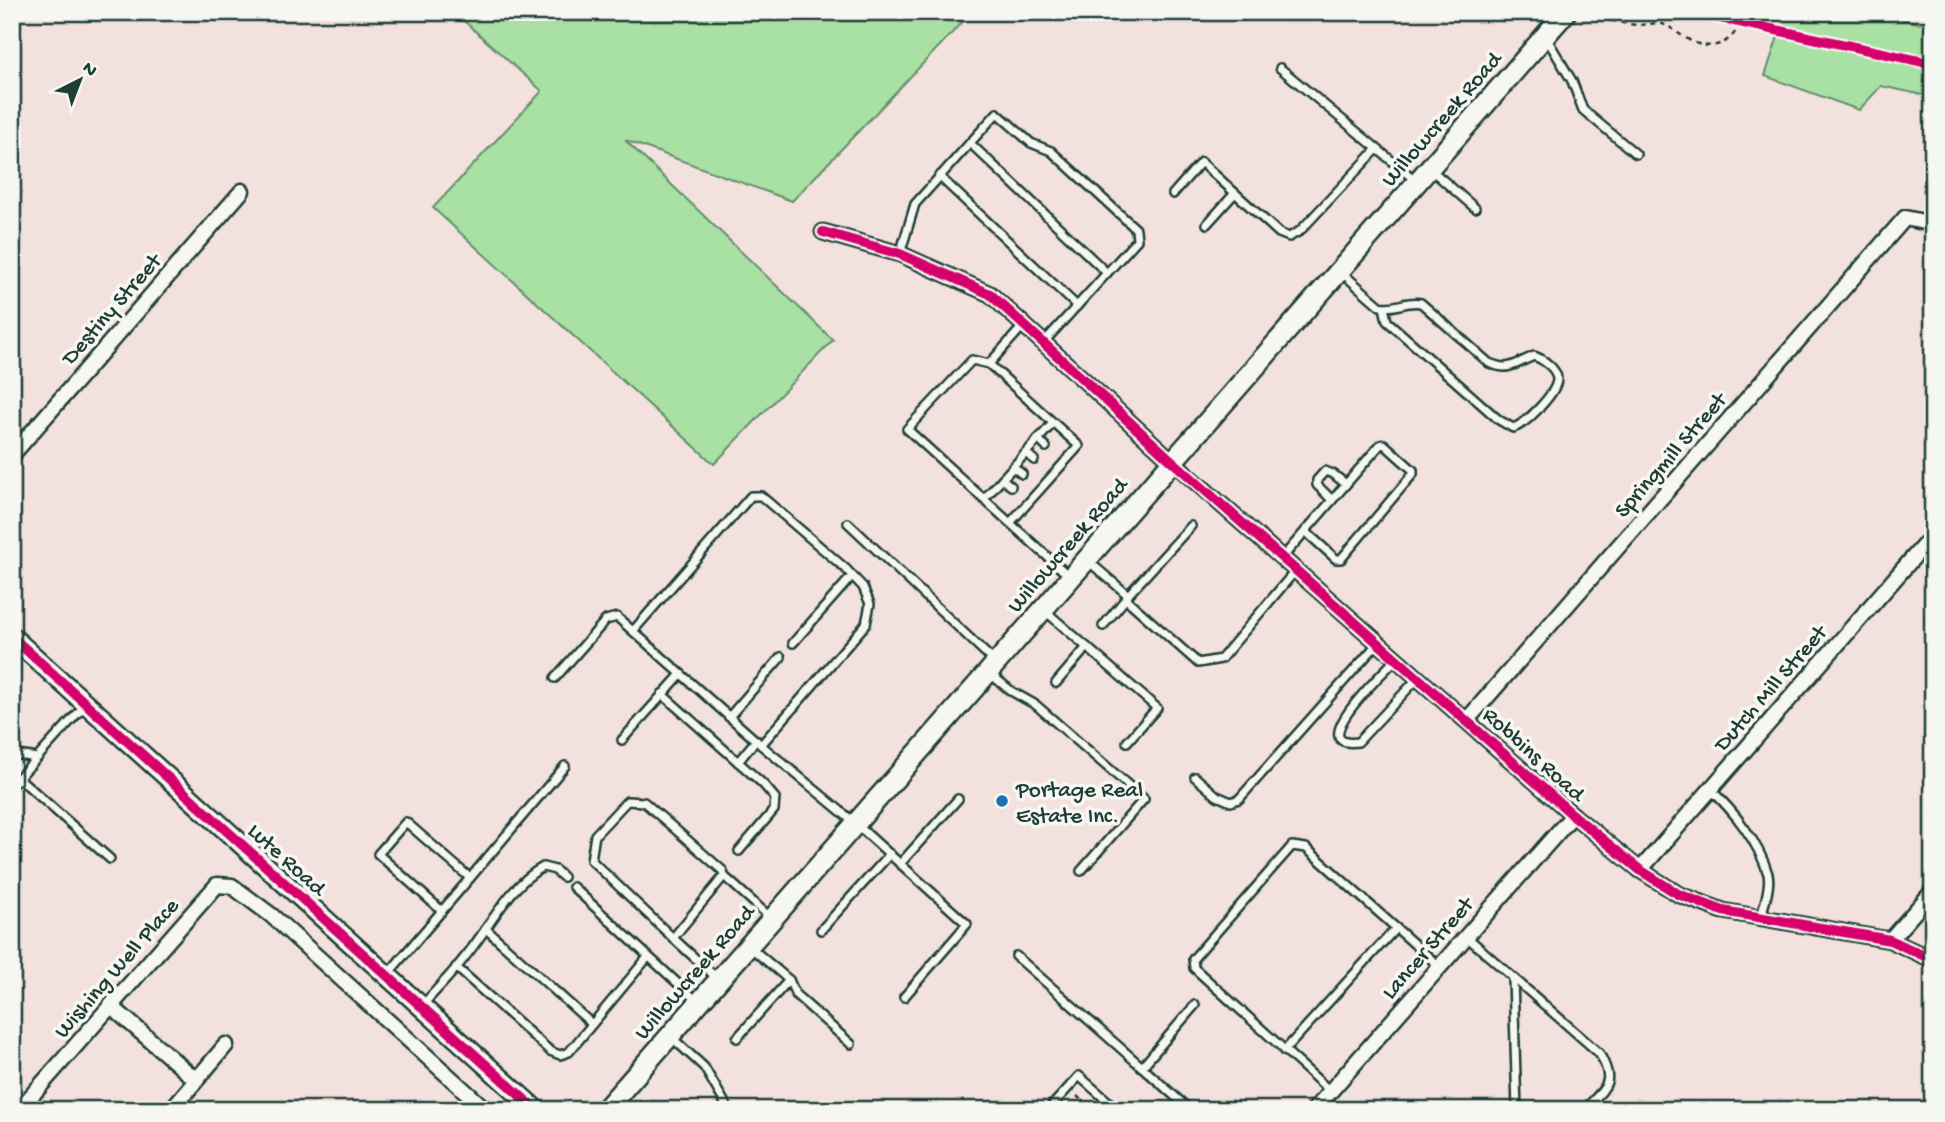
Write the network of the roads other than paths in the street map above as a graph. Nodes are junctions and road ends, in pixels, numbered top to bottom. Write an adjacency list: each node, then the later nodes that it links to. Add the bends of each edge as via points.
1 (1566, 12): 2 (main road, Willowcreek Road)
2 (1545, 35): 6 (lane, via 1583,110); 7 (main road, Willowcreek Road)
3 (1280, 68): 5 (lane)
4 (970, 143): 8 (lane); 18 (lane); 18 (lane, via 997,113 1031,144 1051,151 1136,229 1137,240)
5 (1377, 149): 7 (lane); 10 (lane, via 1300,231 1289,237)
6 (1636, 154)
7 (1423, 175): 12 (lane); 17 (main road, Willowcreek Road)
8 (939, 176): 16 (lane, via 915,204); 19 (lane)
9 (242, 191): 28 (street, Destiny Street)
10 (1235, 193): 11 (lane, via 1201,162); 13 (lane)
11 (1173, 194)
12 (1475, 208)
13 (1207, 224)
14 (1933, 224): 66 (street, Springmill Street, via 1905,218)
15 (823, 232): 16 (street, Robbins Road)
16 (900, 254): 21 (street, Robbins Road, via 990,294)
17 (1340, 271): 20 (lane); 30 (main road, Willowcreek Road)
18 (1107, 273): 19 (lane)
19 (1077, 306): 22 (lane)
20 (1384, 307): 20 (lane, via 1421,303 1489,363 1502,368 1534,356 1542,358 1554,371 1554,387 1521,426 1513,428 1406,339 1387,321)
21 (1024, 325): 22 (street, Robbins Road); 23 (lane)
22 (1044, 342): 30 (street, Robbins Road)
23 (989, 364): 24 (lane); 36 (lane, via 972,360 907,429)
24 (1053, 423): 25 (lane); 39 (lane, via 1079,446)
25 (1038, 439): 26 (lane); 27 (lane)
26 (1046, 447)
27 (1026, 453): 29 (lane); 31 (lane)
28 (12, 455)
29 (1034, 460)
30 (1172, 461): 43 (street, Robbins Road); 44 (main road, Willowcreek Road)
31 (1013, 467): 32 (lane); 33 (lane)
32 (1022, 474)
33 (1002, 479): 35 (lane); 36 (lane)
34 (1346, 484): 37 (lane); 37 (lane, via 1329,471 1317,480 1320,490); 41 (lane, via 1382,444 1413,472 1341,559)
35 (1011, 486)
36 (984, 499): 39 (lane)
37 (1332, 500): 41 (lane)
38 (848, 523): 58 (lane)
39 (1010, 523): 47 (lane)
40 (1191, 526): 48 (lane)
41 (1305, 531): 43 (lane)
42 (1933, 535): 77 (street, Dutch Mill Street)
43 (1282, 558): 45 (street, Robbins Road)
44 (1086, 559): 47 (main road, Willowcreek Road); 48 (lane)
45 (1296, 570): 48 (lane, via 1221,659 1198,663); 53 (street, Robbins Road)
46 (852, 576): 51 (lane, via 761,496 751,496); 54 (lane); 69 (lane, via 870,604 866,624)
47 (1070, 577): 49 (main road, Willowcreek Road)
48 (1127, 597): 50 (lane)
49 (1043, 609): 55 (lane); 58 (main road, Willowcreek Road)
50 (1102, 626)
51 (633, 631): 59 (lane); 61 (lane, via 617,617 606,620)
52 (12, 637): 64 (street, Lute Road)
53 (1378, 642): 57 (street, Robbins Road); 74 (lane, via 1239,799 1231,802 1216,796)
54 (793, 643)
55 (1087, 647): 62 (lane); 68 (lane, via 1157,708)
56 (781, 657): 65 (lane)
57 (1396, 658): 60 (street, Robbins Road); 60 (lane, via 1347,712 1338,727 1343,740 1358,742)
58 (992, 667): 80 (main road, Willowcreek Road); 86 (lane, via 1011,691 1036,705 1144,799)
59 (681, 674): 63 (lane); 65 (lane)
60 (1419, 677): 66 (street, Robbins Road)
61 (555, 678)
62 (1056, 683)
63 (662, 694): 67 (lane); 72 (lane)
64 (85, 705): 71 (lane); 107 (street, Lute Road)
65 (729, 717): 69 (lane)
66 (1467, 720): 79 (street, Robbins Road)
67 (622, 740)
68 (1127, 742)
69 (759, 743): 72 (lane); 80 (lane)
70 (12, 754): 71 (lane)
71 (37, 758): 75 (lane)
72 (738, 762): 81 (lane, via 775,799 774,810)
73 (565, 766): 89 (lane)
74 (1195, 777)
75 (19, 778): 76 (lane); 83 (lane)
76 (12, 785)
77 (1710, 789): 85 (street, Dutch Mill Street); 93 (lane, via 1743,824 1769,877)
78 (958, 799): 84 (lane)
79 (1573, 815): 85 (street, Robbins Road); 99 (street, Lancer Street)
80 (855, 823): 82 (lane); 94 (main road, Willowcreek Road)
81 (738, 850)
82 (890, 855): 84 (lane); 97 (lane)
83 (110, 859)
84 (900, 864): 111 (lane, via 967,925)
85 (1640, 870): 93 (street, Robbins Road, via 1678,894 1723,911)
86 (1081, 871)
87 (724, 876): 94 (lane); 98 (lane); 98 (lane, via 644,802 627,801 594,835 591,860)
88 (563, 877): 96 (lane, via 543,867 528,875)
89 (470, 878): 92 (lane); 92 (lane, via 406,822 378,854)
90 (573, 887): 103 (lane)
91 (1933, 891): 100 (street)
92 (442, 911): 107 (lane)
93 (1761, 917): 100 (street, Robbins Road)
94 (772, 919): 101 (main road, Willowcreek Road)
95 (1396, 928): 106 (lane); 121 (lane); 121 (lane, via 1306,848 1292,846 1193,959 1194,968)
96 (486, 929): 105 (lane); 116 (lane)
97 (821, 930)
98 (673, 937): 109 (lane)
99 (1466, 937): 106 (street, Lancer Street); 108 (lane)
100 (1890, 940): 104 (street, Robbins Road)
101 (748, 946): 109 (main road, Willowcreek Road); 110 (lane)
102 (1016, 956): 122 (lane)
103 (648, 957): 112 (lane); 116 (lane)
104 (1933, 960)
105 (456, 967): 114 (lane); 116 (lane, via 559,1055 569,1052)
106 (1440, 967): 124 (street, Lancer Street)
107 (387, 975): 114 (street, Lute Road)
108 (1513, 978): 135 (lane); 136 (lane, via 1599,1053 1609,1069 1608,1083)
109 (719, 980): 112 (main road, Willowcreek Road)
110 (789, 980): 118 (lane); 119 (lane, via 796,995)
111 (904, 996)
112 (699, 1003): 117 (main road, Willowcreek Road)
113 (1195, 1005): 122 (lane)
114 (422, 1006): 128 (street, Lute Road)
115 (112, 1007): 123 (street); 125 (street, Wishing Well Place); 127 (street, Wishing Well Place, via 217,885 232,886 271,915)
116 (592, 1024)
117 (670, 1035): 129 (main road, Willowcreek Road); 130 (lane, via 704,1067)
118 (737, 1038)
119 (851, 1044)
120 (226, 1045): 123 (street)
121 (1284, 1051): 124 (lane)
122 (1142, 1067): 133 (lane)
123 (195, 1079): 126 (street)
124 (1330, 1091): 134 (street, Lancer Street)
125 (19, 1110)
126 (171, 1110)
127 (486, 1110)
128 (536, 1110)
129 (605, 1110)
130 (729, 1110)
131 (1048, 1110): 132 (lane, via 1079,1076)
132 (1118, 1110)
133 (1190, 1110)
134 (1314, 1110)
135 (1517, 1110)
136 (1584, 1110)

